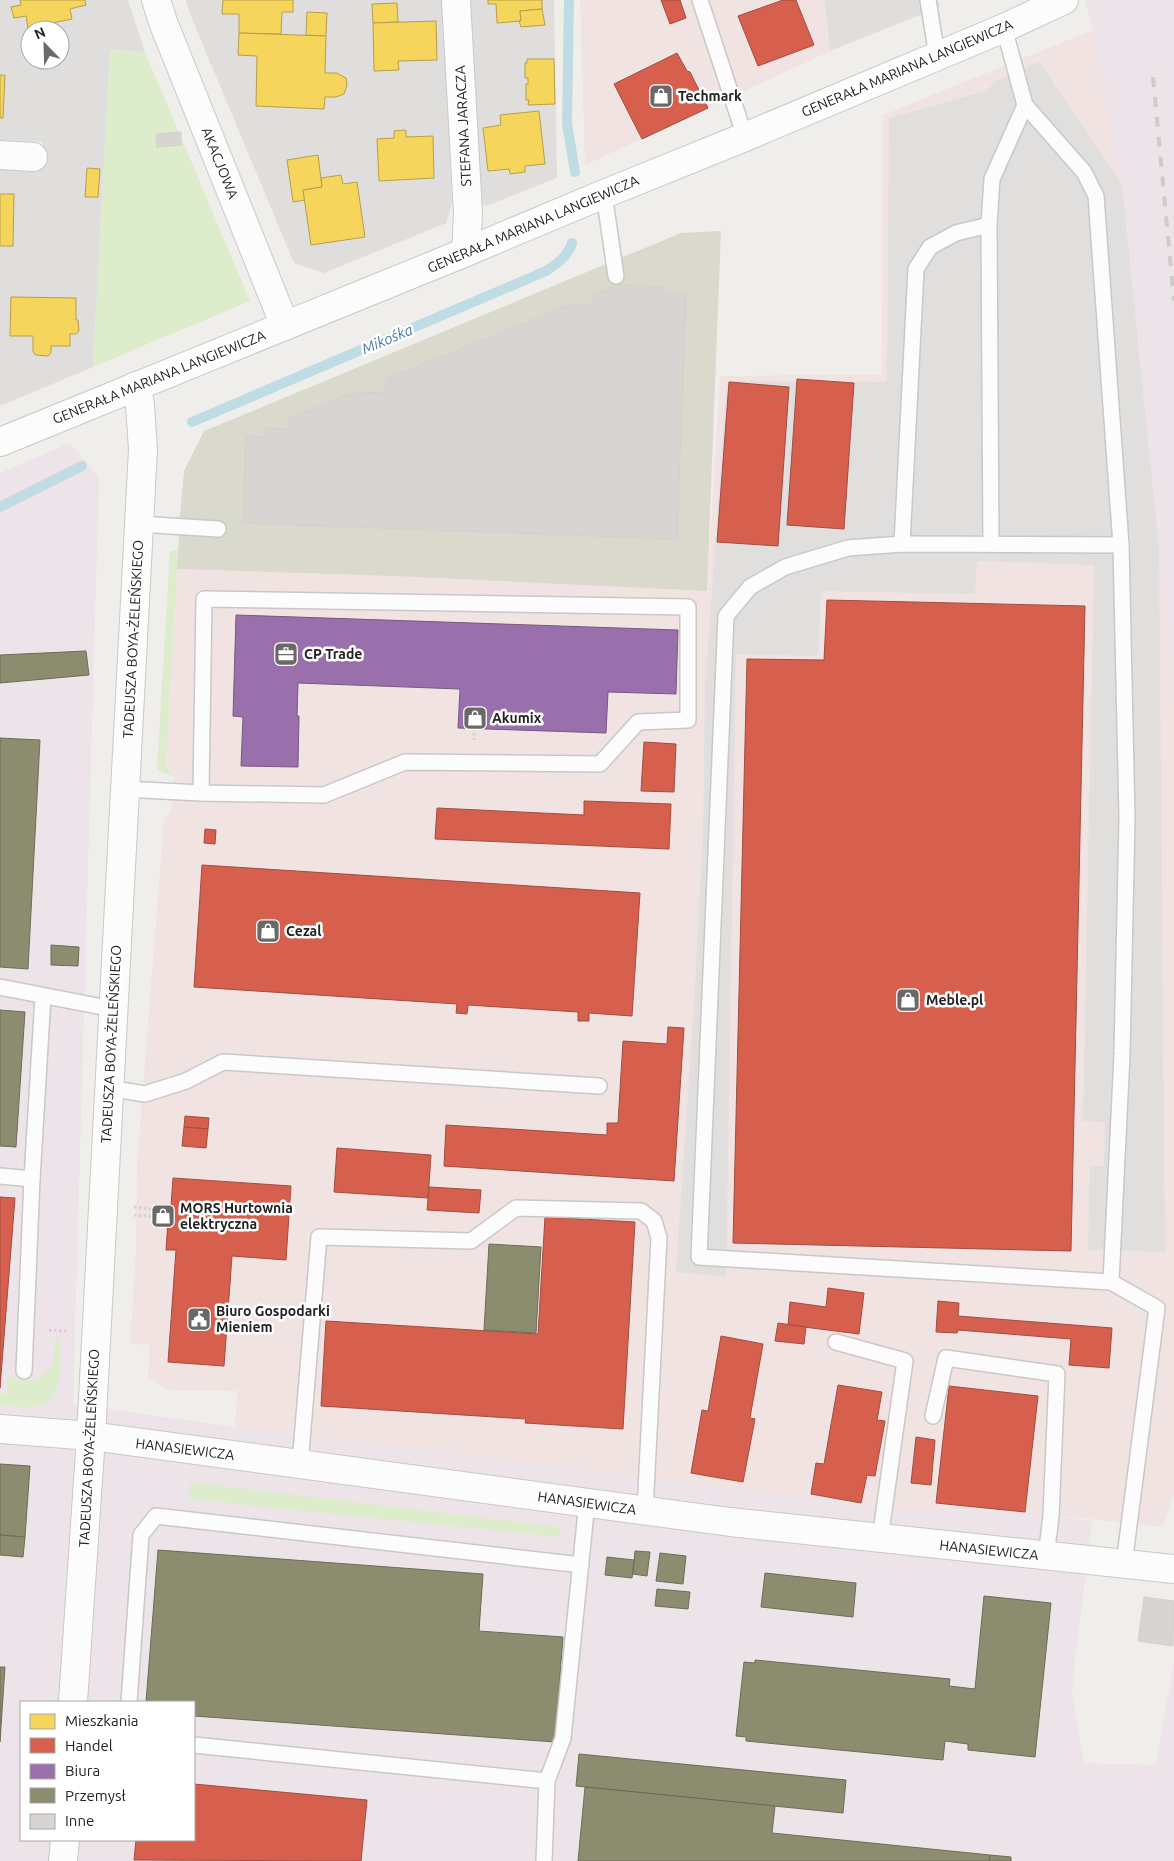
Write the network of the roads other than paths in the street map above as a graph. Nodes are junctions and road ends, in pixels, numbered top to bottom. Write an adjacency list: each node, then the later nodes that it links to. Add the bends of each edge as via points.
1 (156, 0): 17 (street, AKACJOWA)
2 (456, 0): 15 (street, STEFANA JARACZA, via 468,213)
3 (700, 0): 10 (lane)
4 (928, 0): 8 (lane)
5 (1064, 0): 6 (street, GENERAŁA MARIANA LANGIEWICZA)
6 (1036, 6): 7 (street, GENERAŁA MARIANA LANGIEWICZA)
7 (1004, 28): 8 (street, GENERAŁA MARIANA LANGIEWICZA); 9 (lane)
8 (938, 56): 10 (street, GENERAŁA MARIANA LANGIEWICZA)
9 (1025, 105): 14 (lane, via 992,179); 24 (lane, via 1084,172 1096,196)
10 (745, 137): 13 (street, GENERAŁA MARIANA LANGIEWICZA)
11 (0, 156): 12 (street)
12 (33, 157)
13 (604, 194): 15 (street, GENERAŁA MARIANA LANGIEWICZA); 16 (lane)
14 (989, 225): 22 (lane, via 956,233 930,247 916,269); 23 (lane)
15 (466, 252): 17 (street, GENERAŁA MARIANA LANGIEWICZA)
16 (616, 276)
17 (285, 326): 18 (street, GENERAŁA MARIANA LANGIEWICZA)
18 (136, 386): 19 (street, GENERAŁA MARIANA LANGIEWICZA); 20 (street, TADEUSZA BOYA-ŻELEŃSKIEGO, via 143,449)
19 (0, 442)
20 (139, 524): 21 (lane); 25 (street, TADEUSZA BOYA-ŻELEŃSKIEGO)
21 (218, 530)
22 (902, 544): 23 (lane); 34 (lane, via 848,548 785,567 750,587 726,616 699,1257)
23 (991, 544): 24 (lane)
24 (1121, 545): 34 (lane, via 1127,817 1122,1054)
25 (124, 789): 26 (lane); 29 (street, TADEUSZA BOYA-ŻELEŃSKIEGO)
26 (201, 793): 26 (lane, via 324,795 405,762 600,764 638,722 688,720 688,607 204,599)
27 (0, 987): 28 (lane)
28 (43, 996): 29 (lane); 33 (lane)
29 (113, 1009): 31 (street, TADEUSZA BOYA-ŻELEŃSKIEGO)
30 (599, 1086): 31 (lane, via 223,1062 186,1081 145,1094)
31 (108, 1088): 39 (street, TADEUSZA BOYA-ŻELEŃSKIEGO)
32 (0, 1176): 33 (lane)
33 (32, 1179): 36 (lane)
34 (1111, 1282): 46 (lane, via 1157,1308)
35 (836, 1342): 43 (lane, via 905,1361)
36 (24, 1371)
37 (933, 1416): 44 (lane, via 946,1358 1057,1374 1051,1516)
38 (0, 1429): 39 (street, HANASIEWICZA)
39 (91, 1436): 40 (street, HANASIEWICZA); 48 (street, TADEUSZA BOYA-ŻELEŃSKIEGO)
40 (300, 1464): 41 (street, HANASIEWICZA); 42 (lane, via 319,1237 471,1241 516,1208 641,1211 654,1221 659,1238)
41 (587, 1502): 42 (street, HANASIEWICZA); 45 (lane)
42 (645, 1510): 43 (street, HANASIEWICZA)
43 (880, 1539): 44 (street, HANASIEWICZA)
44 (1046, 1557): 46 (street, HANASIEWICZA)
45 (581, 1564): 49 (lane, via 156,1516 141,1535); 51 (lane, via 563,1738)
46 (1124, 1564): 47 (street, HANASIEWICZA)
47 (1174, 1569)
48 (74, 1701)
49 (129, 1701)
50 (195, 1745): 51 (lane)
51 (547, 1781): 54 (lane)
52 (65, 1841): 53 (street)
53 (63, 1861)
54 (544, 1861)

